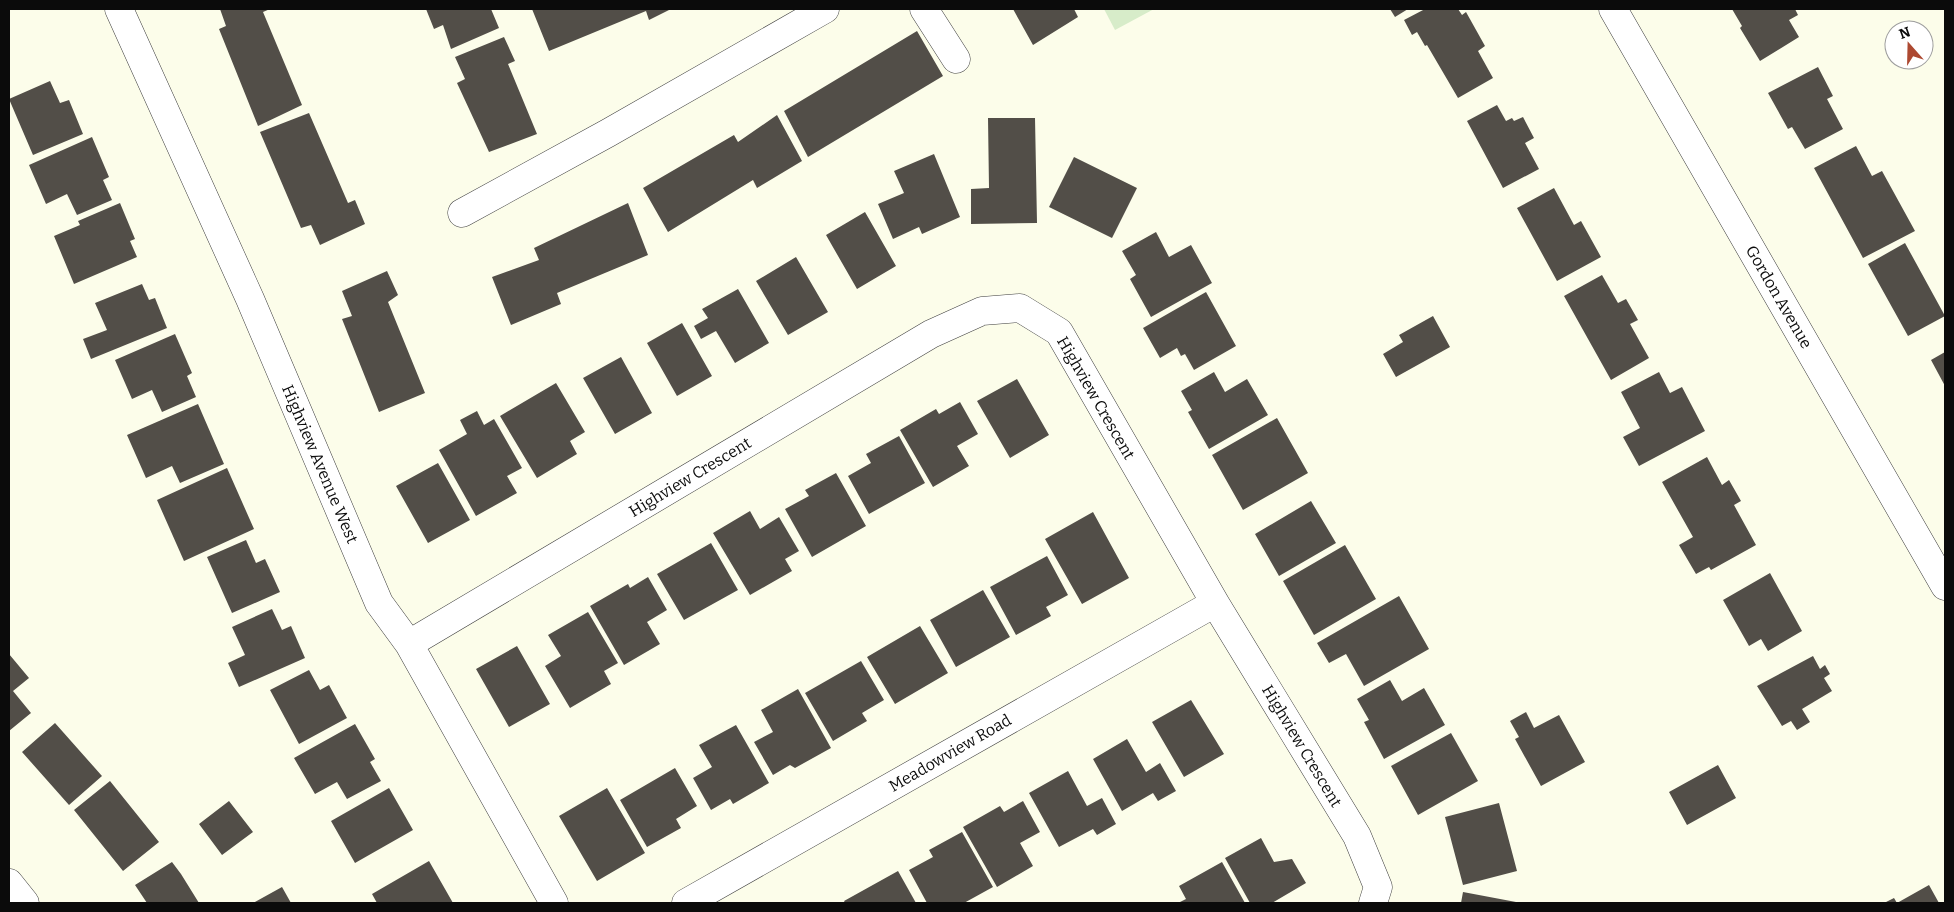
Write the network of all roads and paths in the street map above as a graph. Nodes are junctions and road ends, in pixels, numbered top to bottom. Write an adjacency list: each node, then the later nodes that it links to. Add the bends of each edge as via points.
1 (119, 9): 9 (street, Highview Avenue West, via 250,299 378,603)
2 (825, 9): 6 (street)
3 (924, 9): 5 (street)
4 (1614, 9): 7 (street, Gordon Avenue)
5 (956, 59)
6 (462, 213)
7 (1945, 586)
8 (1215, 604): 9 (street, Highview Crescent, via 1059,332 1020,308 982,310 931,334); 13 (street, Meadowview Road); 14 (street, Highview Crescent, via 1357,836 1378,887)
9 (409, 644): 12 (street, Highview Avenue West)
10 (9, 883): 11 (street)
11 (25, 903)
12 (554, 903)
13 (686, 903)
14 (1373, 903)

